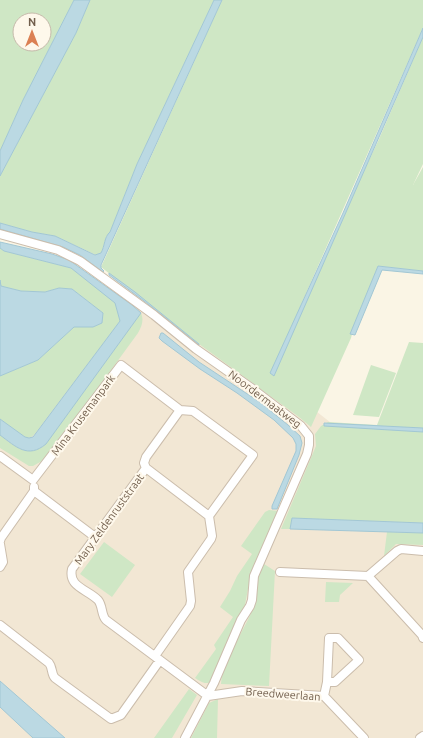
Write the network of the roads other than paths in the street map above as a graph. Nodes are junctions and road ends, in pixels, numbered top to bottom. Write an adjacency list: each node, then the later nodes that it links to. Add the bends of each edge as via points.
1 (0, 234): 19 (street, Noordermaatweg, via 58,250 80,261 301,426 309,436 307,454 254,576 252,600)
2 (180, 410): 4 (street, Mary Zeldenruststraat, via 146,457); 5 (street, Mina Krusemanpark, via 120,365); 7 (street, Mina Krusemanpark, via 193,411 253,455)
3 (0, 456): 5 (street)
4 (146, 468): 7 (street, Mary Zeldenruststraat); 8 (street, Mary Zeldenruststraat)
5 (33, 480): 6 (street)
6 (34, 491): 8 (street); 9 (street)
7 (209, 516): 17 (street, via 211,539 188,572 190,606)
8 (95, 536): 17 (street, Mary Zeldenruststraat, via 72,569 72,581 98,600 106,620)
9 (0, 541)
10 (0, 544): 12 (street)
11 (423, 551): 14 (street, via 401,549)
12 (0, 567)
13 (280, 572): 14 (street)
14 (368, 576): 16 (street)
15 (0, 625): 17 (street, via 50,663 55,678 111,719 121,715)
16 (423, 638)
17 (157, 658): 19 (street, Mary Zeldenruststraat)
18 (327, 682): 18 (street, via 329,638 338,638 359,660 335,682); 20 (street)
19 (208, 696): 20 (street, Breedweerlaan, via 242,691); 22 (street, Noordermaatweg)
20 (324, 696): 23 (street, Breedweerlaan)
21 (423, 736): 24 (street)
22 (185, 738)
23 (364, 738)
24 (420, 738)

